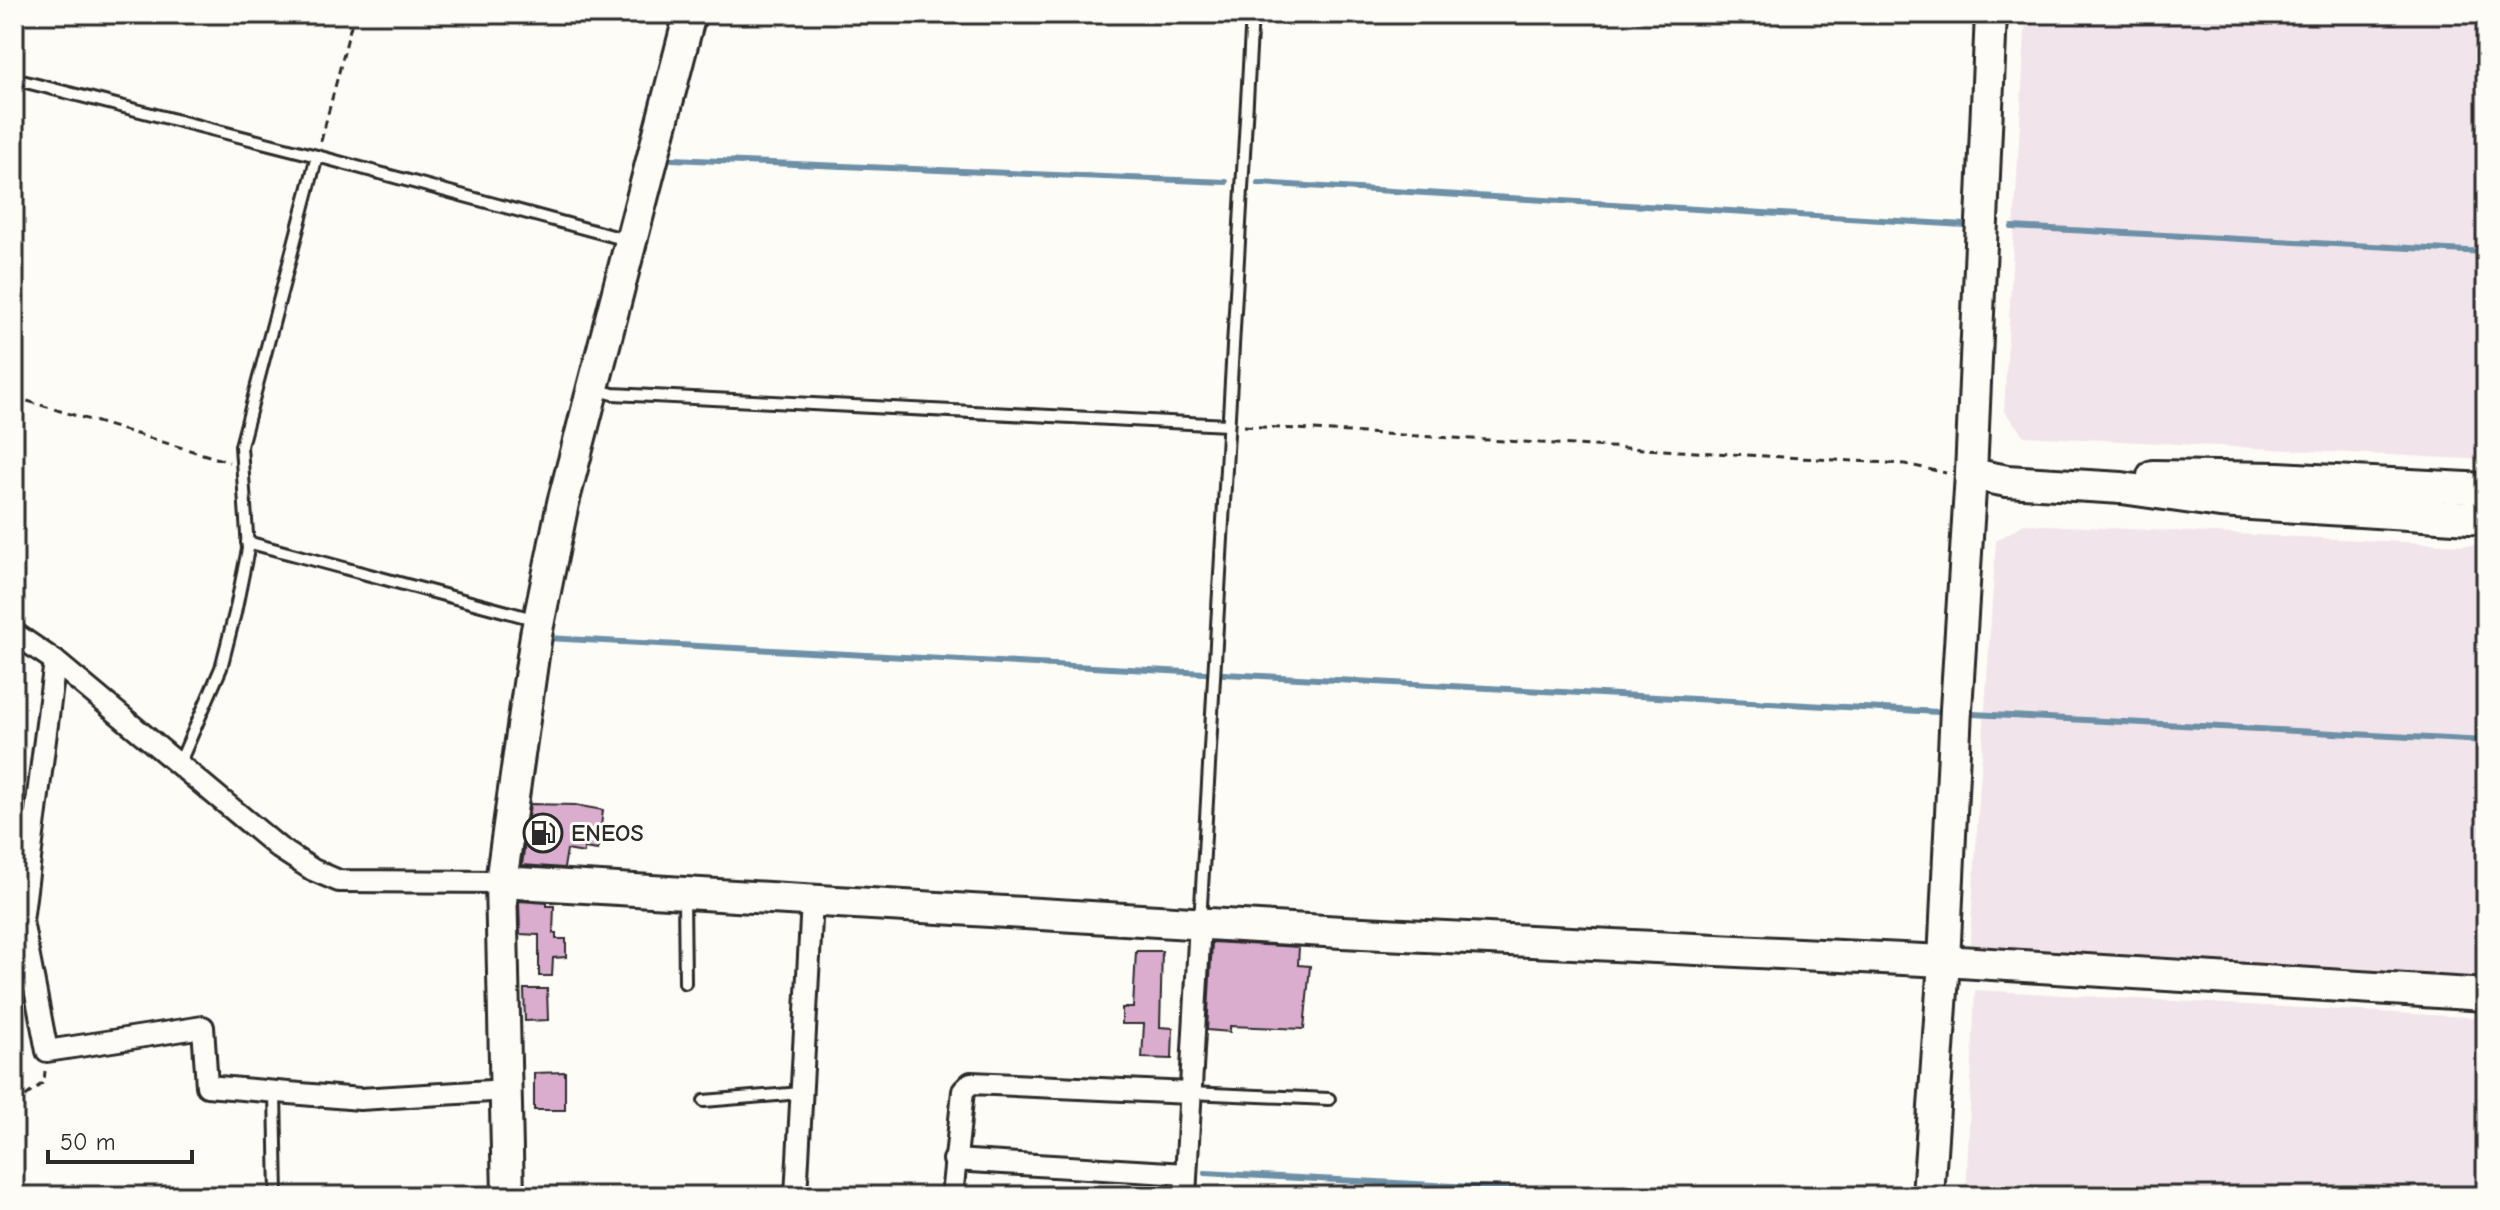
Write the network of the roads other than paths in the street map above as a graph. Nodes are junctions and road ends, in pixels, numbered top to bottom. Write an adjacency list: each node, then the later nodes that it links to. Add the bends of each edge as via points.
1 (690, 14): 6 (street)
2 (1252, 14): 8 (lane)
3 (1991, 14): 9 (street)
4 (14, 79): 5 (lane)
5 (317, 156): 6 (lane); 12 (lane, via 241,446)
6 (632, 243): 7 (street)
7 (594, 388): 8 (lane, via 629,395); 13 (street)
8 (1228, 425): 21 (lane)
9 (1971, 474): 10 (street, via 2010,468); 11 (street, via 2220,502); 22 (street)
10 (2486, 489)
11 (2486, 519)
12 (247, 542): 13 (lane); 16 (lane, via 221,668)
13 (538, 621): 17 (street)
14 (14, 633): 15 (street)
15 (55, 661): 16 (street); 20 (street)
16 (178, 762): 17 (street, via 279,848 339,881)
17 (501, 882): 18 (street); 25 (street)
18 (684, 893): 19 (street); 23 (lane)
19 (812, 901): 21 (street); 27 (street)
20 (18, 922): 26 (street, via 47,1051 203,1027 207,1086)
21 (1200, 923): 22 (street); 28 (street)
22 (1944, 961): 24 (street); 38 (street)
23 (685, 983)
24 (2486, 995)
25 (507, 1090): 26 (street, via 360,1099); 34 (street)
26 (275, 1092): 33 (lane)
27 (801, 1093): 30 (lane); 35 (street)
28 (1190, 1093): 29 (lane); 31 (street, via 971,1083 963,1091); 32 (street)
29 (1329, 1099)
30 (704, 1101)
31 (954, 1160): 32 (street); 36 (street)
32 (1186, 1174): 37 (street)
33 (277, 1196)
34 (508, 1196)
35 (796, 1196)
36 (952, 1196)
37 (1185, 1196)
38 (1928, 1196)

